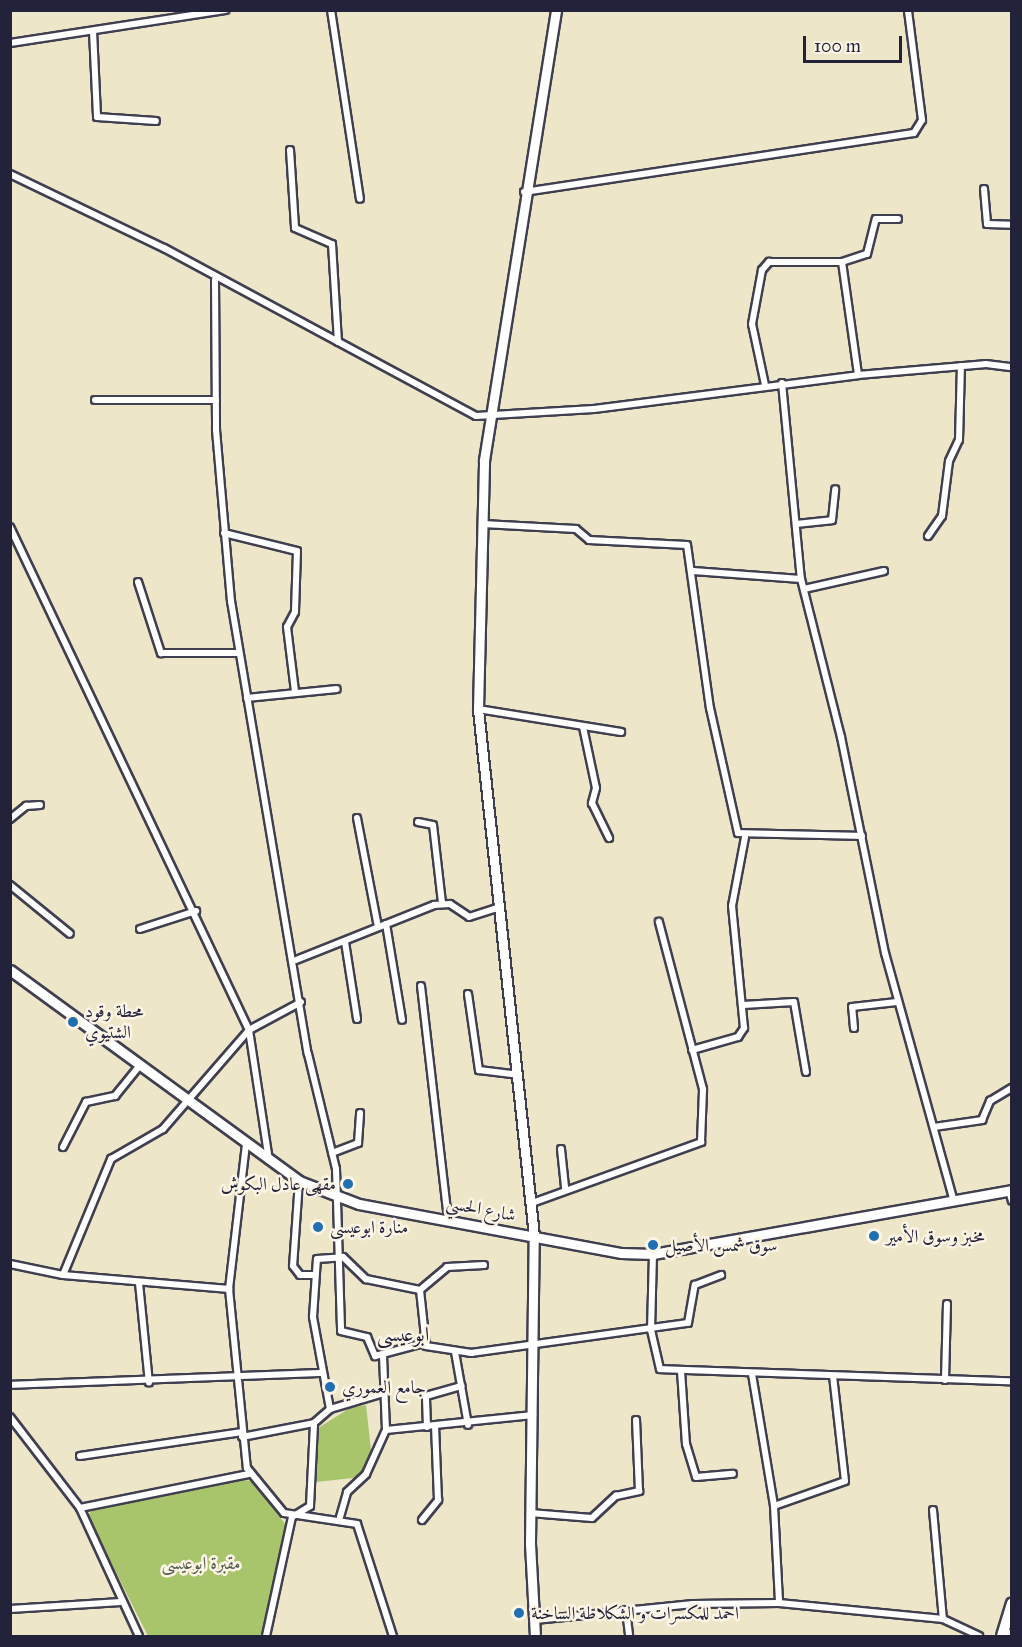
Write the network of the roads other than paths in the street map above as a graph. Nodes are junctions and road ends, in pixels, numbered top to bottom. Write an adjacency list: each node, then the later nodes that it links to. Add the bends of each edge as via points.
1 (225, 10): 5 (street)
2 (331, 10): 12 (street)
3 (556, 10): 11 (main road)
4 (908, 10): 11 (street, via 922,120 914,133)
5 (93, 31): 6 (street); 7 (street, via 97,117)
6 (10, 43)
7 (156, 121)
8 (290, 150): 17 (street, via 295,228 332,244)
9 (10, 174): 16 (street, via 164,248)
10 (984, 189): 14 (street, via 987,224)
11 (524, 192): 25 (main road)
12 (360, 200)
13 (898, 219): 15 (street, via 871,222 867,254)
14 (1011, 225)
15 (842, 262): 20 (street); 22 (street, via 765,264 752,324)
16 (215, 280): 17 (street); 24 (street)
17 (338, 342): 25 (street)
18 (960, 366): 19 (street); 20 (street); 31 (street, via 959,440 949,461 942,516)
19 (1011, 367)
20 (858, 375): 21 (street)
21 (782, 383): 22 (street); 28 (street)
22 (765, 385): 25 (street)
23 (95, 400): 24 (street)
24 (216, 400): 30 (street)
25 (488, 418): 27 (main road)
26 (835, 489): 28 (street, via 832,519)
27 (483, 524): 32 (street, via 576,529 589,540 684,543 691,550); 41 (main road)
28 (796, 524): 34 (street)
29 (10, 527): 54 (street)
30 (224, 533): 37 (street); 39 (street, via 297,551 295,612 287,627)
31 (928, 536)
32 (693, 571): 34 (street); 49 (street, via 712,719 736,827)
33 (884, 571): 36 (street)
34 (801, 579): 36 (street)
35 (138, 582): 37 (street, via 161,653)
36 (804, 589): 48 (street)
37 (238, 653): 40 (street)
38 (337, 689): 39 (street)
39 (295, 691): 40 (street)
40 (247, 698): 61 (street, via 265,820)
41 (478, 709): 42 (street); 53 (main road)
42 (583, 727): 43 (street); 50 (street, via 596,789 592,803)
43 (621, 732)
44 (40, 805): 46 (street, via 26,806)
45 (357, 818): 57 (street)
46 (10, 819)
47 (418, 822): 52 (street, via 433,825)
48 (862, 836): 49 (street); 66 (street)
49 (745, 837): 67 (street, via 732,906)
50 (609, 838)
51 (10, 885): 59 (street)
52 (442, 903): 53 (street, via 470,918); 56 (street)
53 (497, 908): 75 (main road)
54 (196, 911): 58 (street); 71 (street)
55 (659, 922): 72 (street)
56 (386, 924): 57 (street); 69 (street)
57 (378, 927): 60 (street)
58 (140, 929)
59 (70, 934)
60 (345, 942): 61 (street); 68 (street)
61 (296, 960): 65 (street)
62 (10, 970): 73 (main road, شارع الحسي)
63 (421, 986): 92 (street)
64 (468, 994): 75 (street, via 479,1070)
65 (301, 1002): 71 (street); 83 (street)
66 (897, 1002): 70 (street, via 852,1007); 79 (street)
67 (743, 1005): 72 (street, via 744,1028 738,1037); 74 (street, via 794,1002)
68 (357, 1020)
69 (402, 1020)
70 (854, 1028)
71 (249, 1030): 77 (street); 84 (street)
72 (692, 1050): 86 (street, via 703,1089 699,1145)
73 (141, 1064): 77 (main road, شارع الحسي); 81 (street, via 115,1096 86,1102)
74 (806, 1072)
75 (514, 1074): 91 (main road)
76 (1011, 1088): 79 (street, via 990,1101 982,1120)
77 (186, 1098): 80 (main road, شارع الحسي); 98 (street, via 163,1130 111,1159)
78 (360, 1113): 83 (street, via 358,1143)
79 (934, 1127): 89 (street)
80 (246, 1144): 84 (main road, شارع الحسي); 102 (street)
81 (63, 1147)
82 (561, 1149): 86 (street)
83 (332, 1153): 88 (street)
84 (269, 1160): 85 (main road, شارع الحسي)
85 (299, 1181): 88 (main road, شارع الحسي); 99 (street, via 293,1266 300,1275)
86 (565, 1188): 91 (street)
87 (1010, 1190): 89 (main road, شارع الحسي); 90 (street)
88 (338, 1198): 92 (main road, شارع الحسي); 95 (street)
89 (952, 1199): 94 (main road, شارع الحسي)
90 (1011, 1201)
91 (532, 1203): 93 (main road)
92 (448, 1219): 93 (main road, شارع الحسي)
93 (534, 1236): 94 (main road, شارع الحسي); 106 (main road)
94 (652, 1254): 105 (street)
95 (343, 1257): 99 (street, via 317,1259); 103 (street, via 366,1279); 109 (street, via 342,1333 366,1337 372,1355)
96 (10, 1264): 98 (street)
97 (484, 1265): 103 (street, via 444,1268)
98 (63, 1275): 101 (street)
99 (314, 1275): 111 (street, via 313,1317)
100 (721, 1275): 105 (street, via 695,1285 688,1323)
101 (139, 1283): 102 (street); 117 (street)
102 (228, 1289): 114 (street)
103 (420, 1290): 107 (street)
104 (947, 1304): 115 (street)
105 (651, 1330): 106 (street); 110 (street, via 657,1366)
106 (530, 1342): 108 (street); 122 (main road)
107 (424, 1343): 108 (street); 109 (street)
108 (455, 1352): 119 (street)
109 (383, 1355): 120 (street)
110 (681, 1371): 112 (street); 132 (street, via 686,1444 696,1477)
111 (323, 1373): 114 (street); 121 (street)
112 (752, 1374): 113 (street); 133 (street)
113 (833, 1376): 115 (street); 133 (street, via 845,1481)
114 (238, 1380): 117 (street); 129 (street)
115 (945, 1380): 116 (street)
116 (1011, 1381)
117 (149, 1383): 118 (street)
118 (10, 1385)
119 (462, 1386): 126 (street); 127 (street, via 426,1396)
120 (384, 1393): 121 (street); 128 (street)
121 (330, 1409): 125 (street)
122 (533, 1415): 126 (street); 136 (main road)
123 (10, 1418): 134 (street)
124 (636, 1419): 136 (street, via 639,1491 616,1496 592,1518)
125 (314, 1423): 129 (street); 137 (street, via 310,1506)
126 (468, 1425): 127 (street)
127 (431, 1427): 128 (street); 139 (street, via 438,1500)
128 (386, 1430): 138 (street, via 366,1474 347,1492)
129 (242, 1435): 130 (street); 131 (street)
130 (80, 1456)
131 (249, 1474): 134 (street); 137 (street, via 268,1501)
132 (733, 1474)
133 (774, 1506): 141 (street)
134 (80, 1508): 140 (street)
135 (933, 1510): 146 (street)
136 (530, 1513): 145 (main road)
137 (292, 1517): 138 (street); 148 (street)
138 (340, 1517): 149 (street, via 357,1524)
139 (422, 1520)
140 (121, 1602): 143 (street); 147 (street)
141 (779, 1603): 144 (street); 146 (street)
142 (1011, 1604): 153 (highway)
143 (10, 1609)
144 (626, 1610): 145 (street); 151 (street)
145 (535, 1620): 150 (main road)
146 (943, 1620): 152 (street)
147 (139, 1636)
148 (266, 1636)
149 (393, 1636)
150 (536, 1636)
151 (629, 1636)
152 (978, 1636)
153 (1002, 1636)

